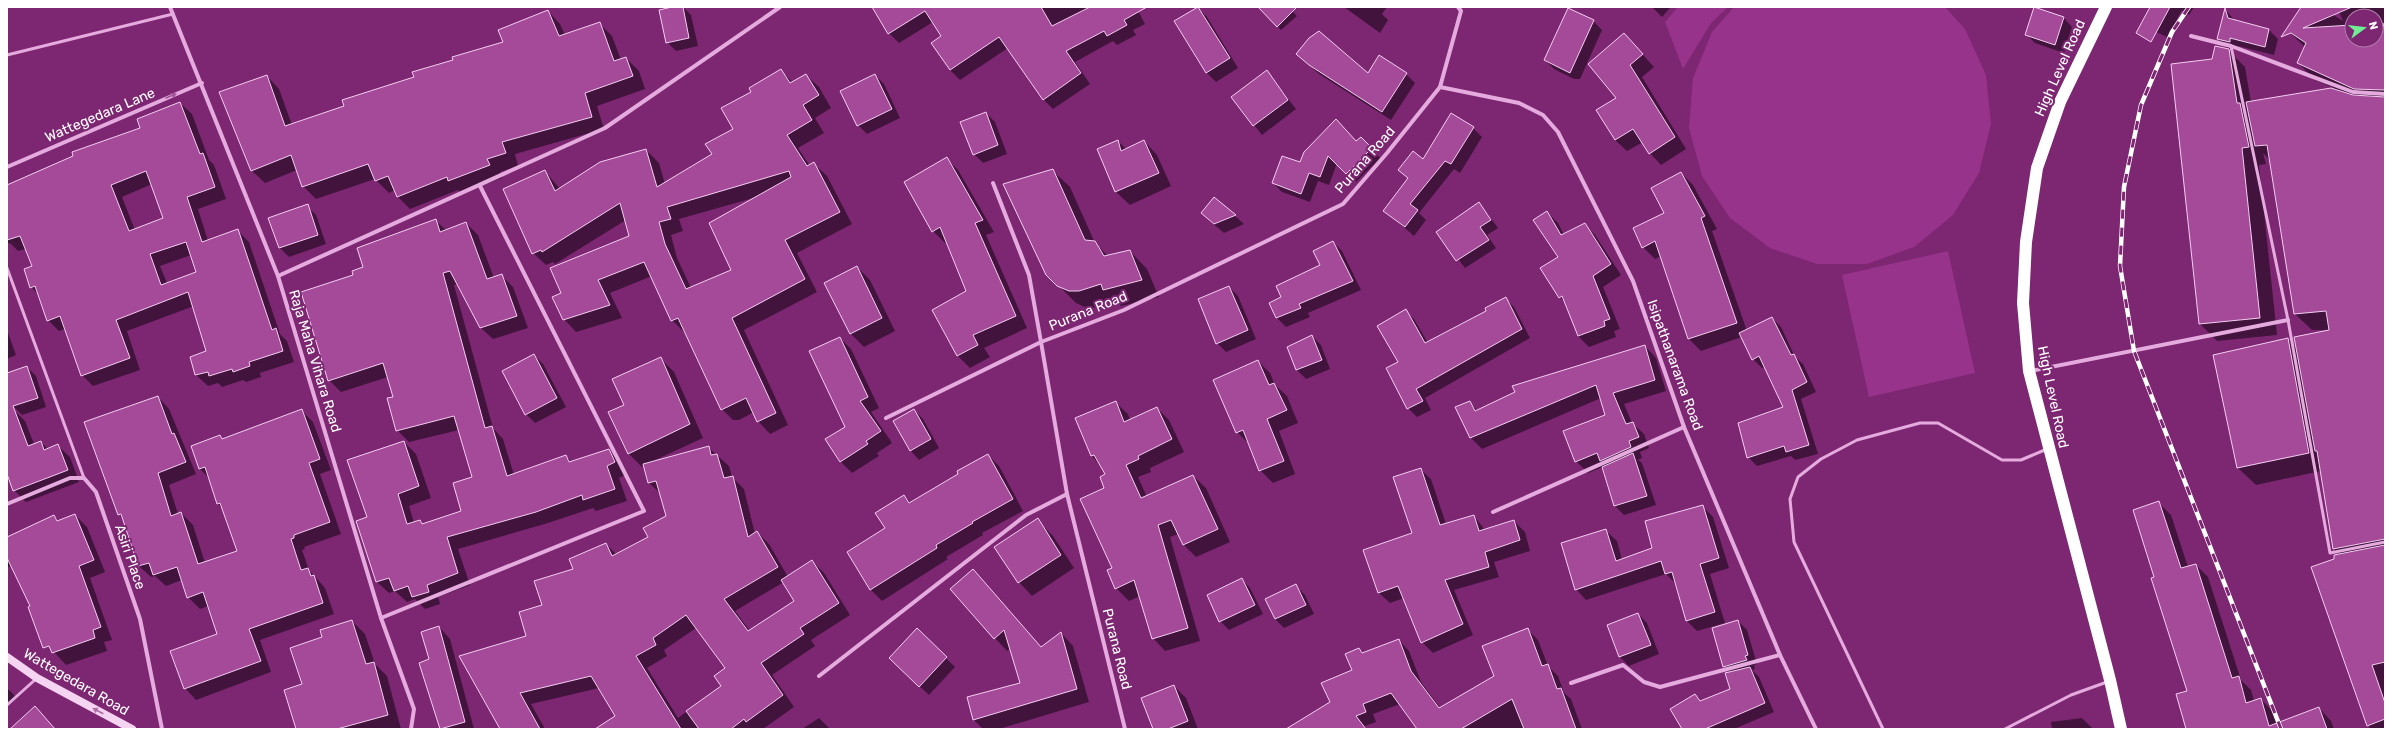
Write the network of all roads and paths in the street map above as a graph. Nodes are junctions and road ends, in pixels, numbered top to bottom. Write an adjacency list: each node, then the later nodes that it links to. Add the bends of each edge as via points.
1 (170, 7): 5 (street, Raja Maha Vihara Road)
2 (780, 7): 14 (street, via 605,128)
3 (1458, 7): 10 (street, via 1461,11)
4 (2106, 7): 19 (highway, High Level Road, via 2060,102 2037,168 2026,242 2023,303)
5 (173, 14): 8 (lane); 9 (street, Raja Maha Vihara Road)
6 (2191, 36): 7 (street)
7 (2231, 46): 11 (street, via 2353,92); 17 (lane)
8 (7, 55)
9 (202, 83): 12 (street, Wattegedara Lane, one-way to 9); 16 (street, Raja Maha Vihara Road)
10 (1440, 87): 18 (street, Purana Road, via 1343,204 1124,310); 21 (street, Isipathanarama Road, via 1519,102 1544,115 1558,132 1633,281)
11 (2385, 94)
12 (7, 167)
13 (993, 183): 18 (street, via 1029,275)
14 (480, 186): 16 (street); 28 (street, via 644,512)
15 (7, 268): 23 (lane)
16 (278, 276): 28 (street, Raja Maha Vihara Road)
17 (2288, 320): 19 (street); 27 (lane, via 2330,553)
18 (1041, 342): 20 (street); 24 (street, Purana Road)
19 (2029, 371): 22 (highway, High Level Road)
20 (886, 418)
21 (1684, 427): 26 (street); 29 (street, Isipathanarama Road)
22 (2049, 448): 33 (highway, High Level Road); 41 (lane, via 2021,460 2002,460 1938,423 1920,423 1857,440 1821,458 1798,477 1790,500 1794,542)
23 (84, 478): 25 (street, via 70,478); 37 (street, Asiri Place, via 96,492 140,619)
24 (1067, 494): 31 (street, via 1026,515); 39 (street, Purana Road)
25 (7, 504)
26 (1493, 512)
27 (2385, 542)
28 (381, 618): 38 (street, Raja Maha Vihara Road, via 414,709)
29 (1780, 655): 34 (street, via 1660,687 1644,682 1623,665); 40 (street, Isipathanarama Road)
30 (7, 657): 32 (street, Wattegedara Road)
31 (819, 676)
32 (37, 678): 35 (lane); 36 (street, Wattegedara Road, one-way to 32)
33 (2110, 680): 42 (lane, via 2072,695); 43 (highway, High Level Road)
34 (1572, 684)
35 (7, 705)
36 (132, 729)
37 (162, 729)
38 (411, 729)
39 (1125, 729)
40 (1816, 729)
41 (1883, 729)
42 (2005, 729)
43 (2120, 729)

